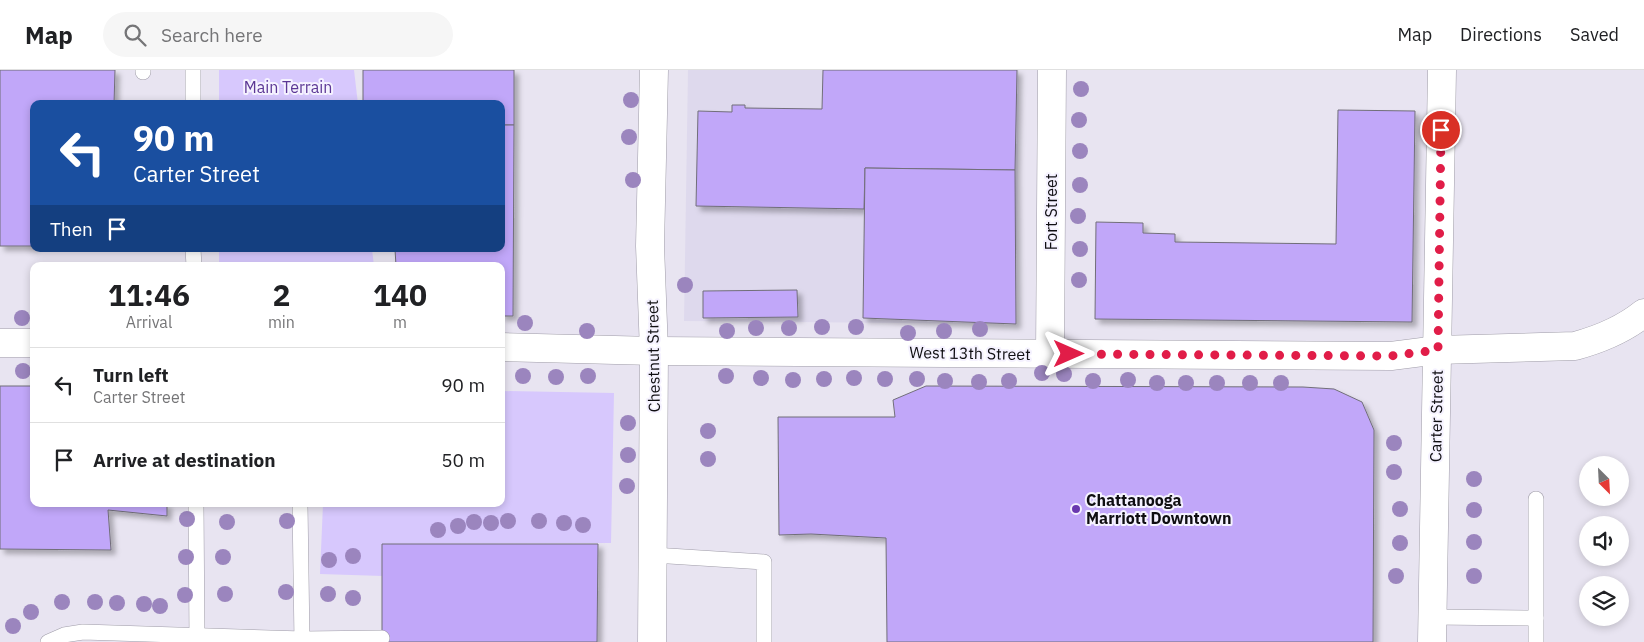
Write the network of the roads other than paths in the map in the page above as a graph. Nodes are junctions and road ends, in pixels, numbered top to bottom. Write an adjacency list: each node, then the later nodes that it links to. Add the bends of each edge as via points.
1 (193, 70): 5 (lane)
2 (654, 70): 11 (main road, Chestnut Street, via 650,246)
3 (1052, 70): 12 (main road, Fort Street)
4 (1442, 70): 10 (main road, Carter Street)
5 (193, 100)
6 (1644, 313): 10 (main road, West 13th Street, via 1614,333 1575,346)
7 (0, 343): 8 (main road)
8 (30, 343)
9 (505, 347): 11 (main road, West 13th Street)
10 (1438, 350): 12 (main road, West 13th Street, via 1390,356); 18 (main road, Carter Street)
11 (654, 351): 12 (main road, West 13th Street); 16 (main road, Chestnut Street)
12 (1050, 354)
13 (1536, 499): 17 (lane)
14 (196, 507): 20 (lane)
15 (300, 507): 21 (lane)
16 (653, 555): 23 (main road, Chestnut Street); 24 (lane, via 764,562)
17 (1536, 618): 18 (lane); 25 (lane)
18 (1432, 630)
19 (382, 638): 21 (lane)
20 (197, 639): 21 (lane); 22 (lane, via 83,632 64,635)
21 (302, 640)
22 (50, 642)
23 (652, 642)
24 (764, 642)
25 (1536, 642)

